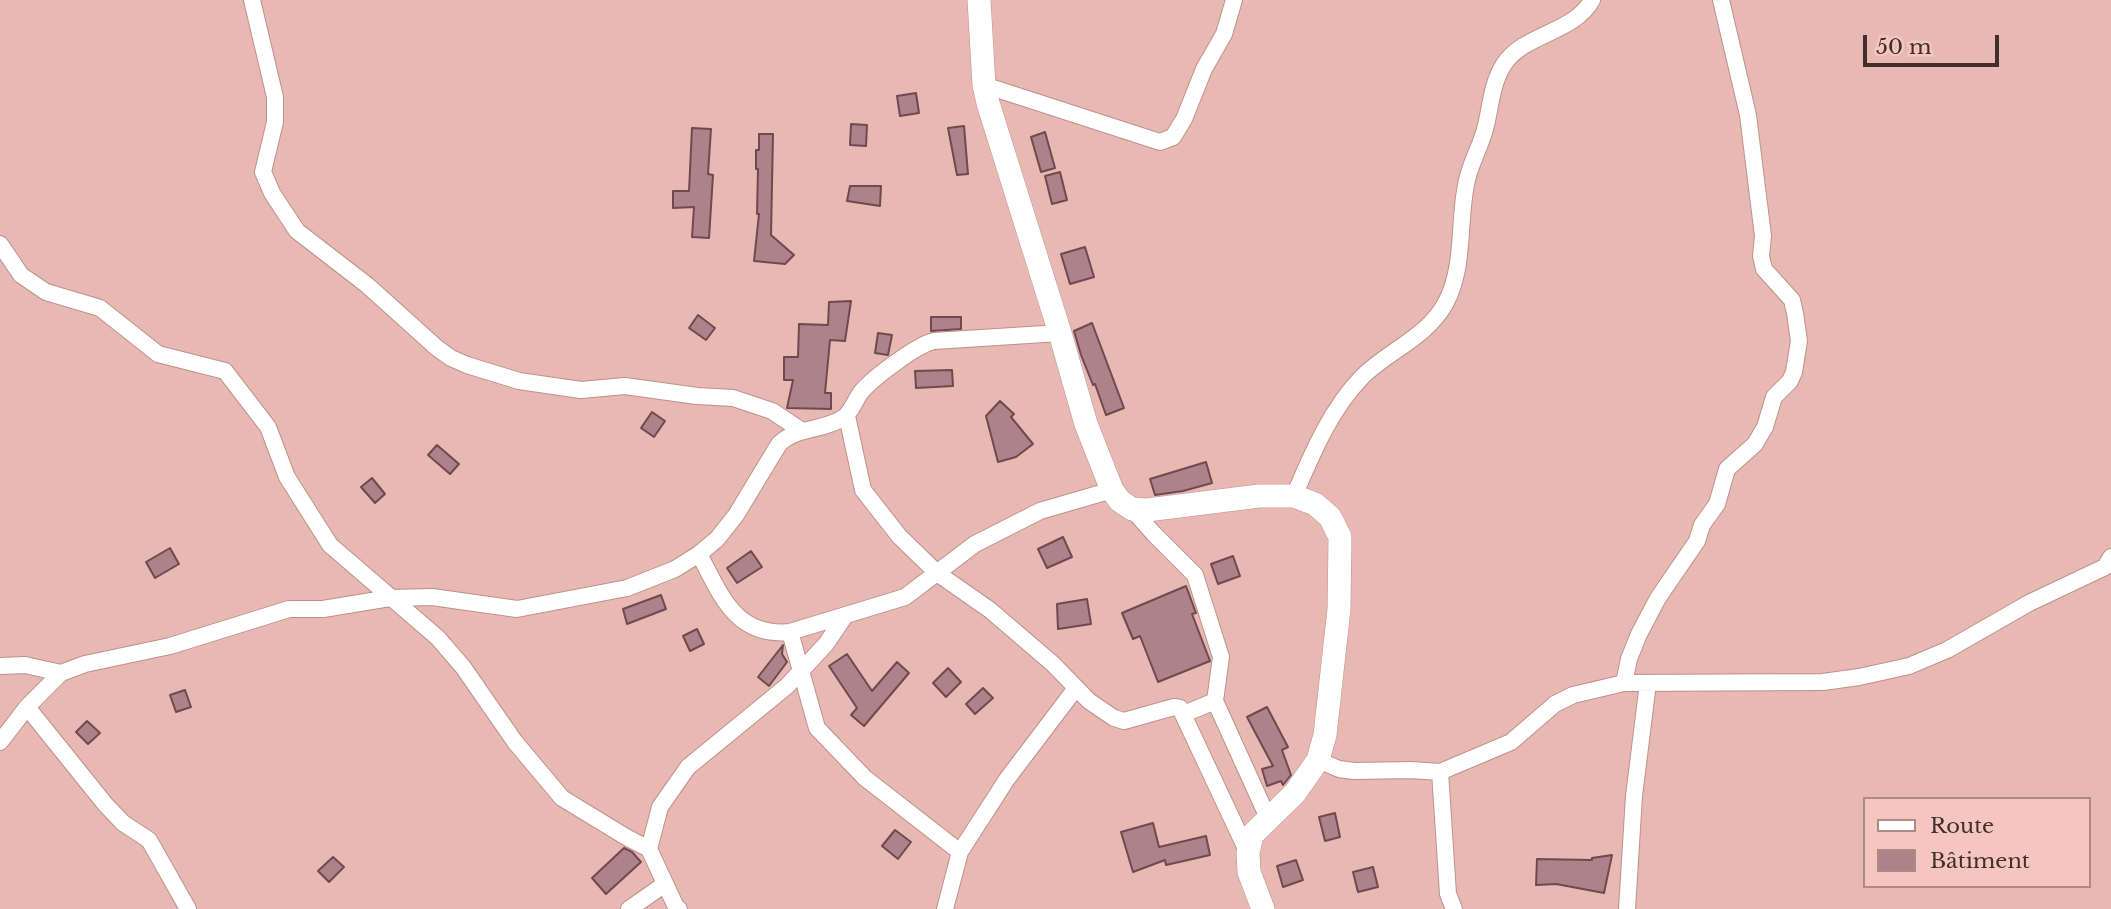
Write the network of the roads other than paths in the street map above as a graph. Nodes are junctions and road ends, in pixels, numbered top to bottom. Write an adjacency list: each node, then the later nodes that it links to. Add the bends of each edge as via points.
1 (252, 0): 10 (street, via 275,97 275,122 264,172 272,193 297,231 444,353 519,381 581,390 625,386 733,398 772,411)
2 (979, 0): 6 (main road)
3 (1234, 0): 6 (street, via 1224,34 1184,119 1173,136 1160,142)
4 (1592, 0): 12 (street, via 1577,18 1524,44 1506,61 1496,78 1486,128 1466,183 1458,272 1446,302 1435,319 1363,376 1346,397 1323,430)
5 (1721, 0): 23 (street, via 1748,115 1763,236 1760,256 1764,269 1792,300 1799,341 1790,381 1774,397 1755,444 1727,469 1717,505 1658,598 1629,659)
6 (986, 94): 8 (main road)
7 (0, 244): 17 (street, via 21,275 46,292 100,308 158,354 225,372 268,427 286,477 330,545)
8 (1060, 332): 9 (street, via 926,343 863,390); 11 (main road, via 1086,424)
9 (847, 416): 10 (street, via 827,427); 16 (street, via 863,490)
10 (802, 431): 14 (street, via 779,444 736,515)
11 (1112, 490): 13 (main road); 16 (street, via 1040,511 975,544)
12 (1294, 496): 13 (main road); 30 (main road, via 1315,504 1330,517 1340,537 1339,609)
13 (1132, 509): 26 (street, via 1195,576 1221,657)
14 (699, 554): 17 (street, via 627,588 530,607 432,597); 19 (street, via 729,609 741,620 761,631)
15 (2109, 565): 24 (street, via 1909,666 1823,682)
16 (937, 573): 18 (street, via 905,597); 25 (street, via 1032,645)
17 (390, 598): 22 (street, via 323,609 289,609); 33 (street, via 438,638 463,667 514,742 562,798)
18 (845, 616): 19 (street); 21 (street)
19 (790, 632): 21 (street)
20 (0, 666): 22 (street, via 25,665)
21 (800, 672): 33 (street, via 688,767 660,807); 34 (street, via 817,728 865,778)
22 (61, 673): 27 (street)
23 (1624, 683): 24 (street); 31 (street, via 1573,695 1555,704 1511,742)
24 (1648, 683): 43 (street)
25 (1076, 688): 28 (street, via 1102,711 1124,721 1174,707); 34 (street, via 1007,779)
26 (1215, 701): 28 (street); 32 (street)
27 (27, 707): 29 (street); 37 (street, via 122,823 149,840)
28 (1184, 714): 35 (street)
29 (0, 742)
30 (1318, 760): 31 (street, via 1354,771); 32 (main road, via 1295,793)
31 (1440, 772): 42 (street, via 1448,894)
32 (1268, 818): 35 (main road, via 1252,835)
33 (649, 849): 36 (street)
34 (960, 852): 40 (street)
35 (1248, 853): 41 (main road, via 1249,872)
36 (665, 884): 38 (street); 39 (street)
37 (188, 909)
38 (629, 909)
39 (679, 909)
40 (945, 909)
41 (1263, 909)
42 (1454, 909)
43 (1627, 909)

